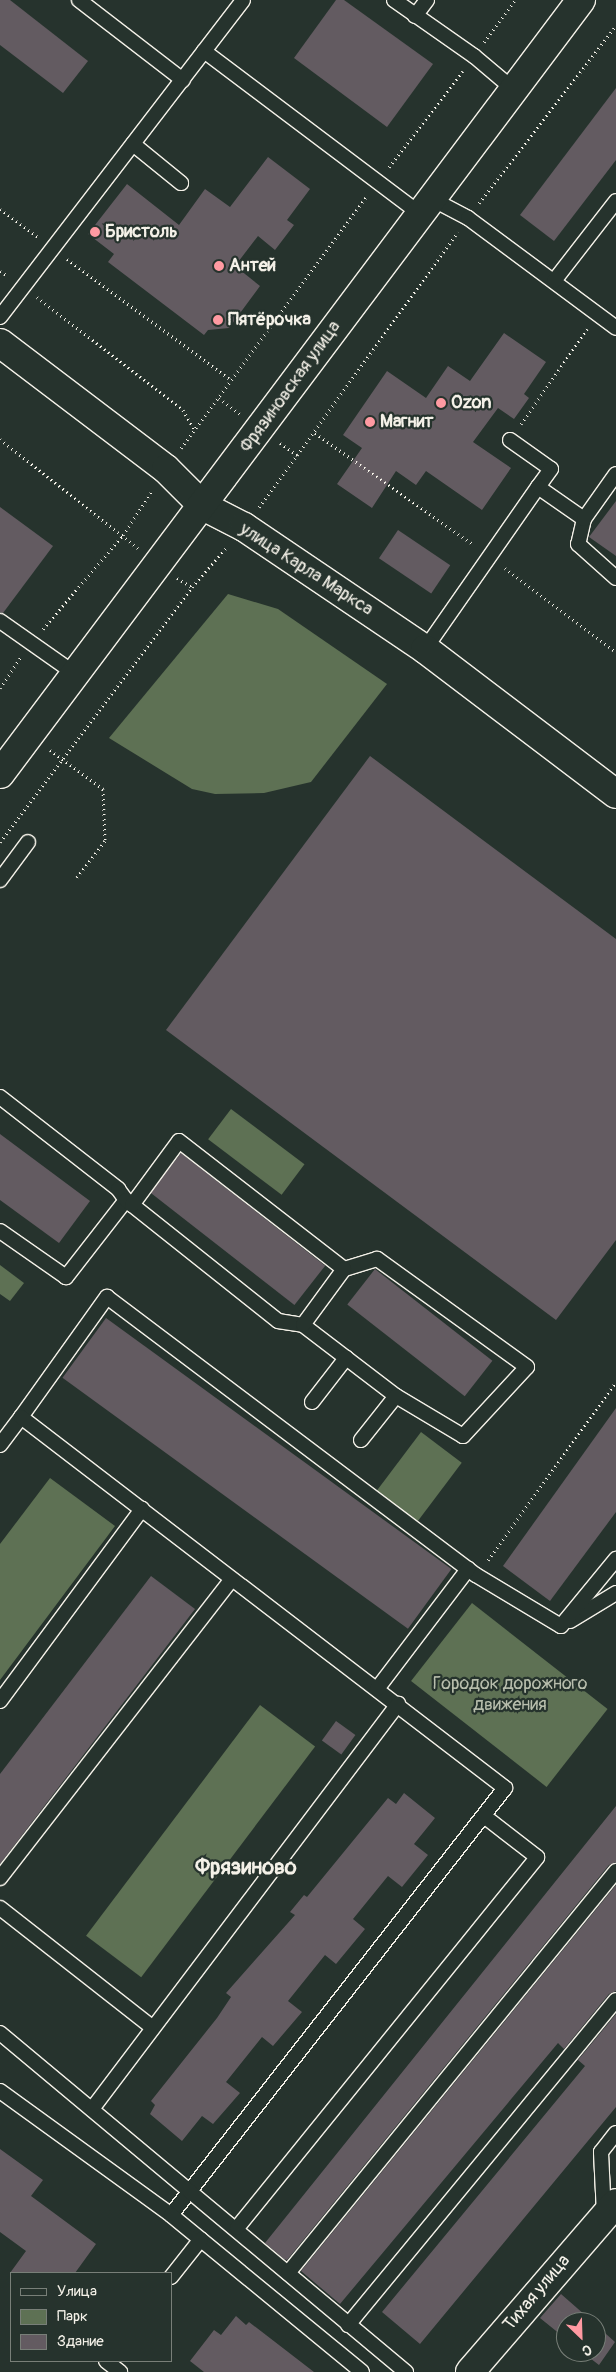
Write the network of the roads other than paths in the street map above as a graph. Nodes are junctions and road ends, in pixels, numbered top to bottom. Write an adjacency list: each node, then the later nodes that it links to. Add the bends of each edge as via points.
1 (79, 0): 8 (lane)
2 (243, 0): 7 (lane)
3 (394, 0): 6 (lane)
4 (426, 0): 6 (lane)
5 (581, 0): 9 (street, Фрязиновская улица)
6 (415, 16): 9 (lane, via 474,56)
7 (204, 50): 8 (lane); 13 (lane, via 377,183)
8 (183, 80): 10 (lane)
9 (513, 89): 13 (street, Фрязиновская улица)
10 (133, 144): 11 (lane); 15 (lane)
11 (181, 183)
12 (616, 201): 14 (lane)
13 (425, 206): 14 (lane, via 468,218); 21 (street, Фрязиновская улица)
14 (554, 281): 16 (lane)
15 (0, 317)
16 (616, 328)
17 (0, 343): 21 (street, улица Карла Маркса, via 166,469)
18 (510, 440): 20 (lane, via 551,469)
19 (616, 474): 22 (lane)
20 (538, 487): 22 (lane); 25 (lane)
21 (203, 506): 25 (street, улица Карла Маркса, via 244,527); 26 (street, Фрязиновская улица)
22 (584, 519): 23 (lane, via 578,544)
23 (616, 578)
24 (0, 621): 26 (lane)
25 (426, 649): 28 (street, улица Карла Маркса)
26 (74, 673): 27 (street, Фрязиновская улица)
27 (0, 774)
28 (616, 794)
29 (28, 842): 30 (lane)
30 (0, 880)
31 (0, 1097): 32 (lane, via 118,1189)
32 (129, 1202): 33 (lane, via 66,1277); 34 (lane, via 179,1141); 35 (lane, via 278,1321)
33 (0, 1231)
34 (344, 1269): 35 (lane); 37 (lane, via 377,1259 527,1367 463,1436)
35 (303, 1325): 36 (lane)
36 (346, 1358): 37 (lane); 38 (lane)
37 (396, 1396): 40 (lane)
38 (312, 1402)
39 (21, 1417): 41 (lane); 42 (lane); 44 (lane, via 107,1296)
40 (361, 1440)
41 (0, 1444)
42 (142, 1509): 45 (lane); 49 (lane)
43 (616, 1559): 47 (lane)
44 (472, 1572): 47 (lane); 48 (lane)
45 (232, 1579): 48 (lane); 53 (lane)
46 (616, 1593): 47 (lane)
47 (561, 1626)
48 (377, 1689): 50 (lane)
49 (0, 1701)
50 (398, 1704): 51 (lane, via 505,1788); 56 (lane)
51 (484, 1816): 61 (lane); 64 (lane, via 537,1857)
52 (616, 1872): 66 (lane)
53 (0, 1878)
54 (0, 1908): 56 (lane)
55 (616, 2000): 68 (lane)
56 (154, 2028): 59 (lane)
57 (0, 2033): 59 (lane)
58 (0, 2091): 63 (lane)
59 (92, 2109): 61 (lane)
60 (616, 2133): 62 (lane, via 601,2152)
61 (191, 2190): 63 (lane); 64 (lane)
62 (610, 2209): 73 (street, Тихая улица)
63 (172, 2215): 65 (lane)
64 (237, 2228): 66 (lane)
65 (201, 2239): 67 (lane); 71 (lane)
66 (288, 2273): 68 (lane)
67 (172, 2276)
68 (348, 2325): 72 (lane)
69 (103, 2365): 70 (lane)
70 (120, 2372)
71 (362, 2372)
72 (406, 2372)
73 (470, 2372)

